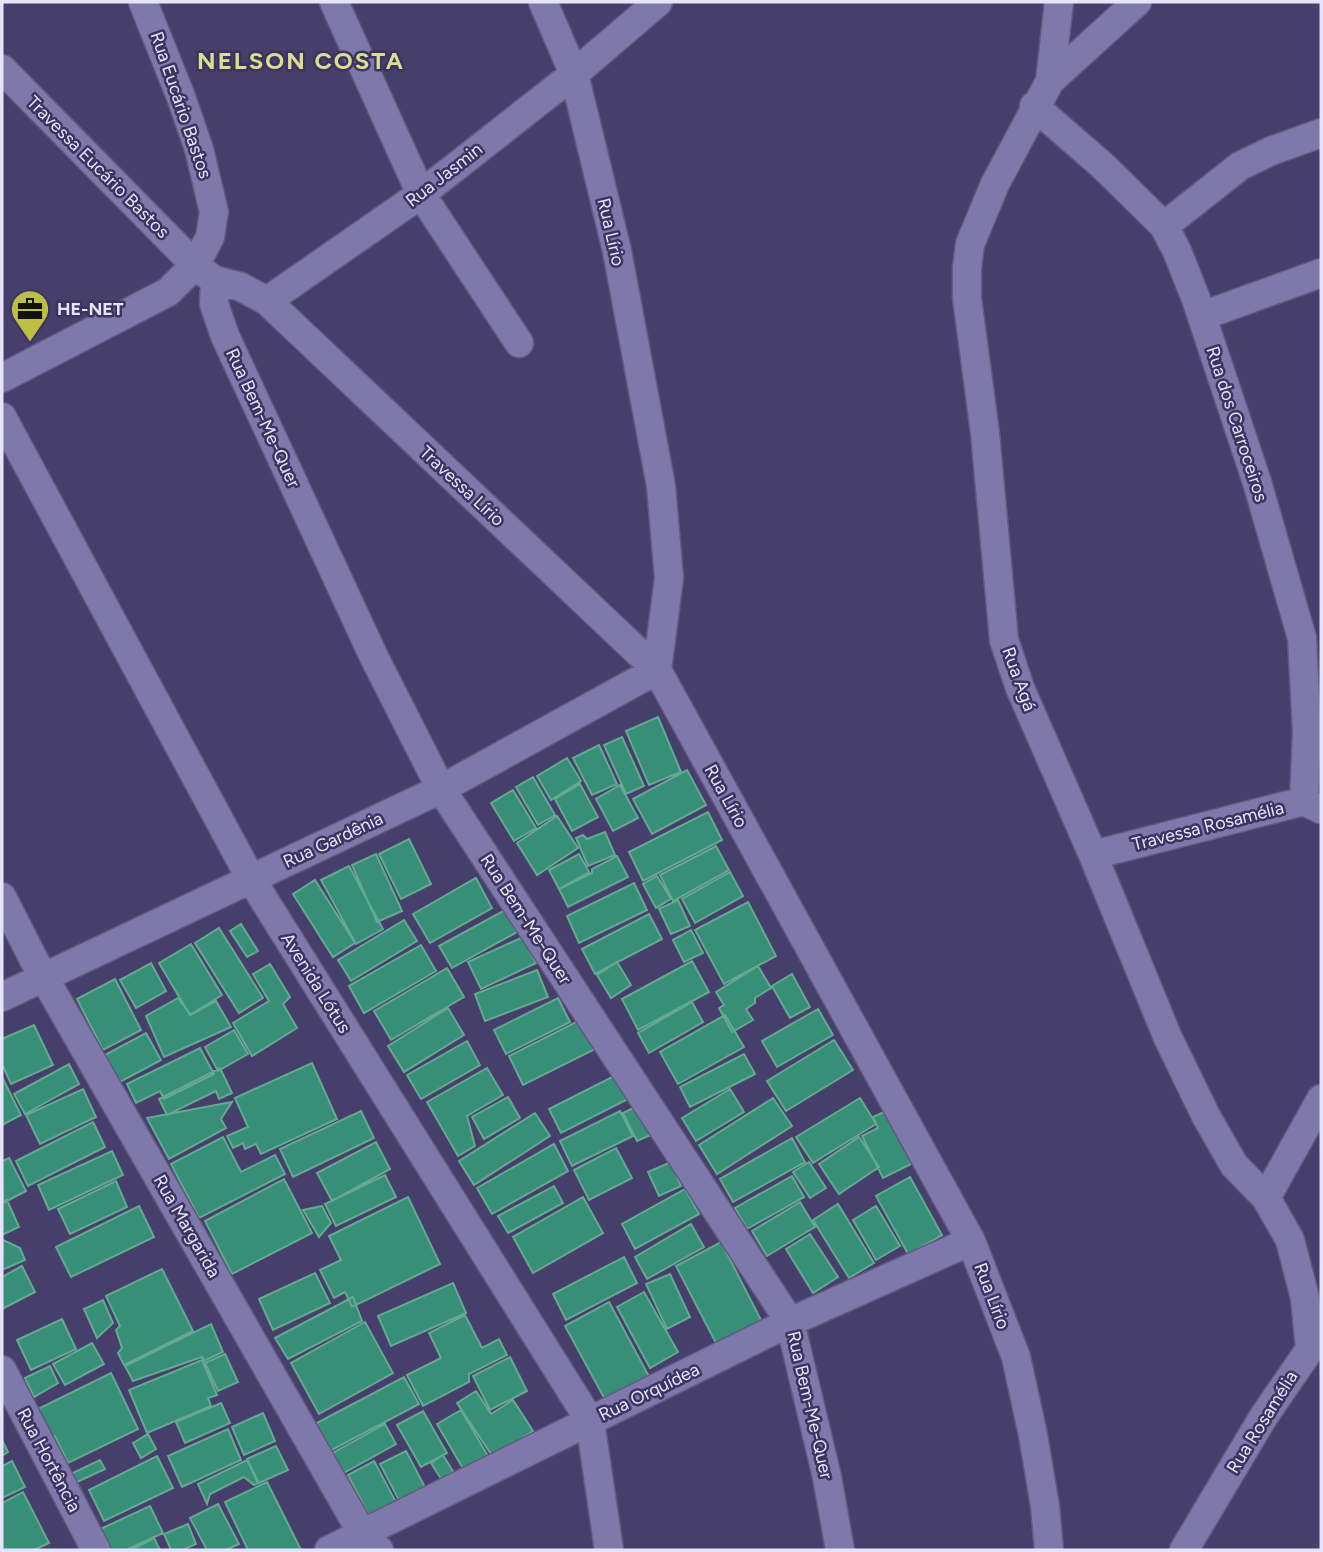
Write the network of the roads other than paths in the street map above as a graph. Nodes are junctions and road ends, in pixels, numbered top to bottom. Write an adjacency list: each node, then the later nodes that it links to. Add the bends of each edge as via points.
1 (143, 2): 14 (street, Rua Eucário Bastos, via 199,149 214,212)
2 (334, 2): 12 (street)
3 (543, 2): 8 (street, Rua Lírio)
4 (658, 2): 8 (street, Rua Jasmin)
5 (1059, 2): 9 (street, Rua Agá)
6 (1137, 2): 9 (street, Rua Agá)
7 (2, 69): 14 (street, Travessa Eucário Bastos)
8 (574, 74): 12 (street, Rua Jasmin); 21 (street, Rua Lírio, via 617,251 661,485 669,578)
9 (1050, 82): 10 (street, Rua Agá)
10 (1034, 106): 13 (street, Rua dos Carroceiros); 24 (street, Rua Agá, via 970,244 967,298 1004,640 1020,688)
11 (1321, 133): 13 (street, via 1240,166)
12 (421, 194): 16 (street, Rua Jasmin); 18 (street)
13 (1164, 226): 17 (street, Rua dos Carroceiros)
14 (205, 273): 16 (street); 19 (street); 22 (street, Rua Bem-Me-Quer, via 225,336 374,657)
15 (1321, 273): 17 (street)
16 (267, 302): 21 (street, Travessa Lírio)
17 (1202, 316): 23 (street, Rua dos Carroceiros, via 1302,638)
18 (519, 343)
19 (2, 379)
20 (2, 418): 25 (street, Avenida Lótus)
21 (657, 670): 22 (street, Rua Gardênia); 31 (street, Rua Lírio)
22 (441, 789): 25 (street, Rua Gardênia); 32 (street, Rua Bem-Me-Quer)
23 (1313, 805): 24 (street, Travessa Rosamélia)
24 (1093, 855): 30 (street, Rua Agá, via 1168,1038 1206,1116 1234,1165)
25 (251, 879): 27 (street, Rua Gardênia); 35 (street, Avenida Lótus)
26 (2, 897): 27 (street, Rua Margarida)
27 (45, 976): 28 (street, Rua Gardênia); 36 (street, Rua Margarida)
28 (2, 997)
29 (1321, 1099): 30 (street)
30 (1266, 1198): 33 (street, Rua Rosamélia, via 1290,1240)
31 (971, 1241): 32 (street, Rua Orquídea); 41 (street, Rua Lírio, via 1016,1357 1033,1435)
32 (790, 1322): 35 (street, Rua Orquídea); 40 (street, Rua Bem-Me-Quer)
33 (1315, 1352): 42 (street, Rua Rosamélia, via 1264,1416)
34 (2, 1370): 37 (street, Rua Hortência)
35 (590, 1421): 36 (street, Rua Orquídea); 39 (street, Avenida Lótus)
36 (370, 1542): 38 (street, Rua Orquídea)
37 (96, 1550)
38 (329, 1550)
39 (609, 1550)
40 (840, 1550)
41 (1049, 1550)
42 (1184, 1550)

